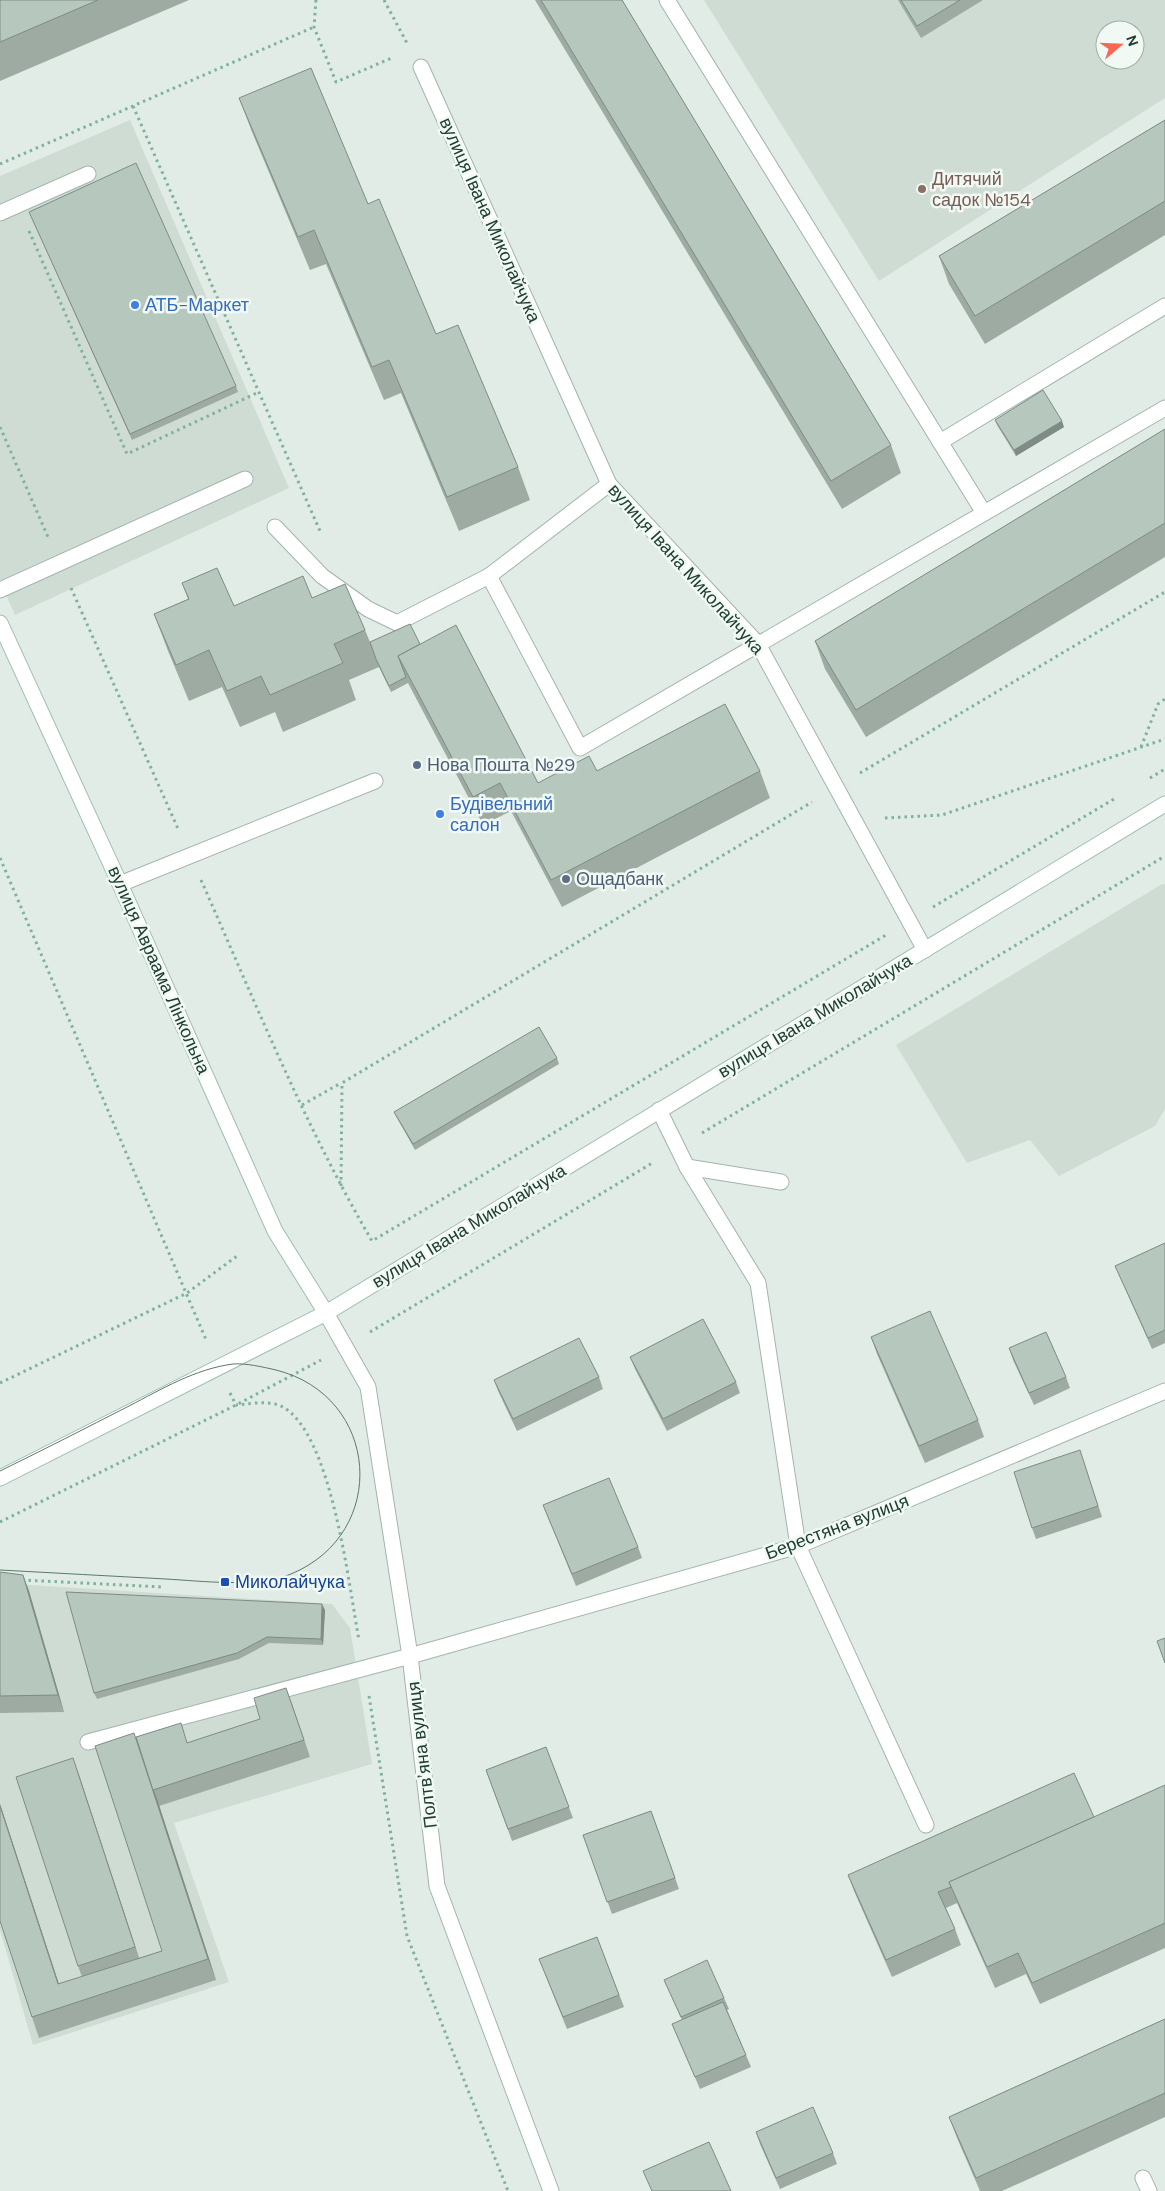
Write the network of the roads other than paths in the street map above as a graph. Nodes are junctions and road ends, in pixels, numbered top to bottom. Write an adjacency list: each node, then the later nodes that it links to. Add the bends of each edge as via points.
1 (667, 0): 7 (street)
2 (421, 67): 9 (street, вулиця Івана Миколайчука)
3 (88, 174): 4 (street)
4 (0, 213)
5 (1165, 306): 7 (street)
6 (1165, 408): 10 (street)
7 (940, 442): 10 (street)
8 (245, 479): 13 (street)
9 (609, 484): 12 (street); 15 (street, вулиця Івана Миколайчука)
10 (984, 513): 15 (street)
11 (275, 527): 12 (street, via 322,576 368,609 397,623)
12 (489, 576): 15 (street, via 580,748)
13 (0, 590)
14 (0, 623): 18 (street, вулиця Авраама Лінкольна)
15 (758, 644): 19 (street, вулиця Івана Миколайчука)
16 (375, 781): 18 (street)
17 (1165, 804): 19 (street, вулиця Івана Миколайчука)
18 (120, 884): 23 (street, вулиця Авраама Лінкольна, via 275,1231)
19 (925, 950): 20 (street, вулиця Івана Миколайчука)
20 (659, 1110): 21 (street); 23 (street, вулиця Івана Миколайчука)
21 (687, 1167): 22 (street); 26 (street, via 758,1283)
22 (781, 1182)
23 (326, 1313): 25 (street, вулиця Івана Миколайчука); 27 (street, Полтвʼяна вулиця, via 368,1387)
24 (1165, 1391): 26 (street, Берестяна вулиця)
25 (0, 1478)
26 (798, 1546): 27 (street, Берестяна вулиця); 29 (street)
27 (410, 1656): 28 (street, Берестяна вулиця); 30 (street, Полтвʼяна вулиця, via 437,1886)
28 (88, 1742)
29 (926, 1825)
30 (551, 2191)

